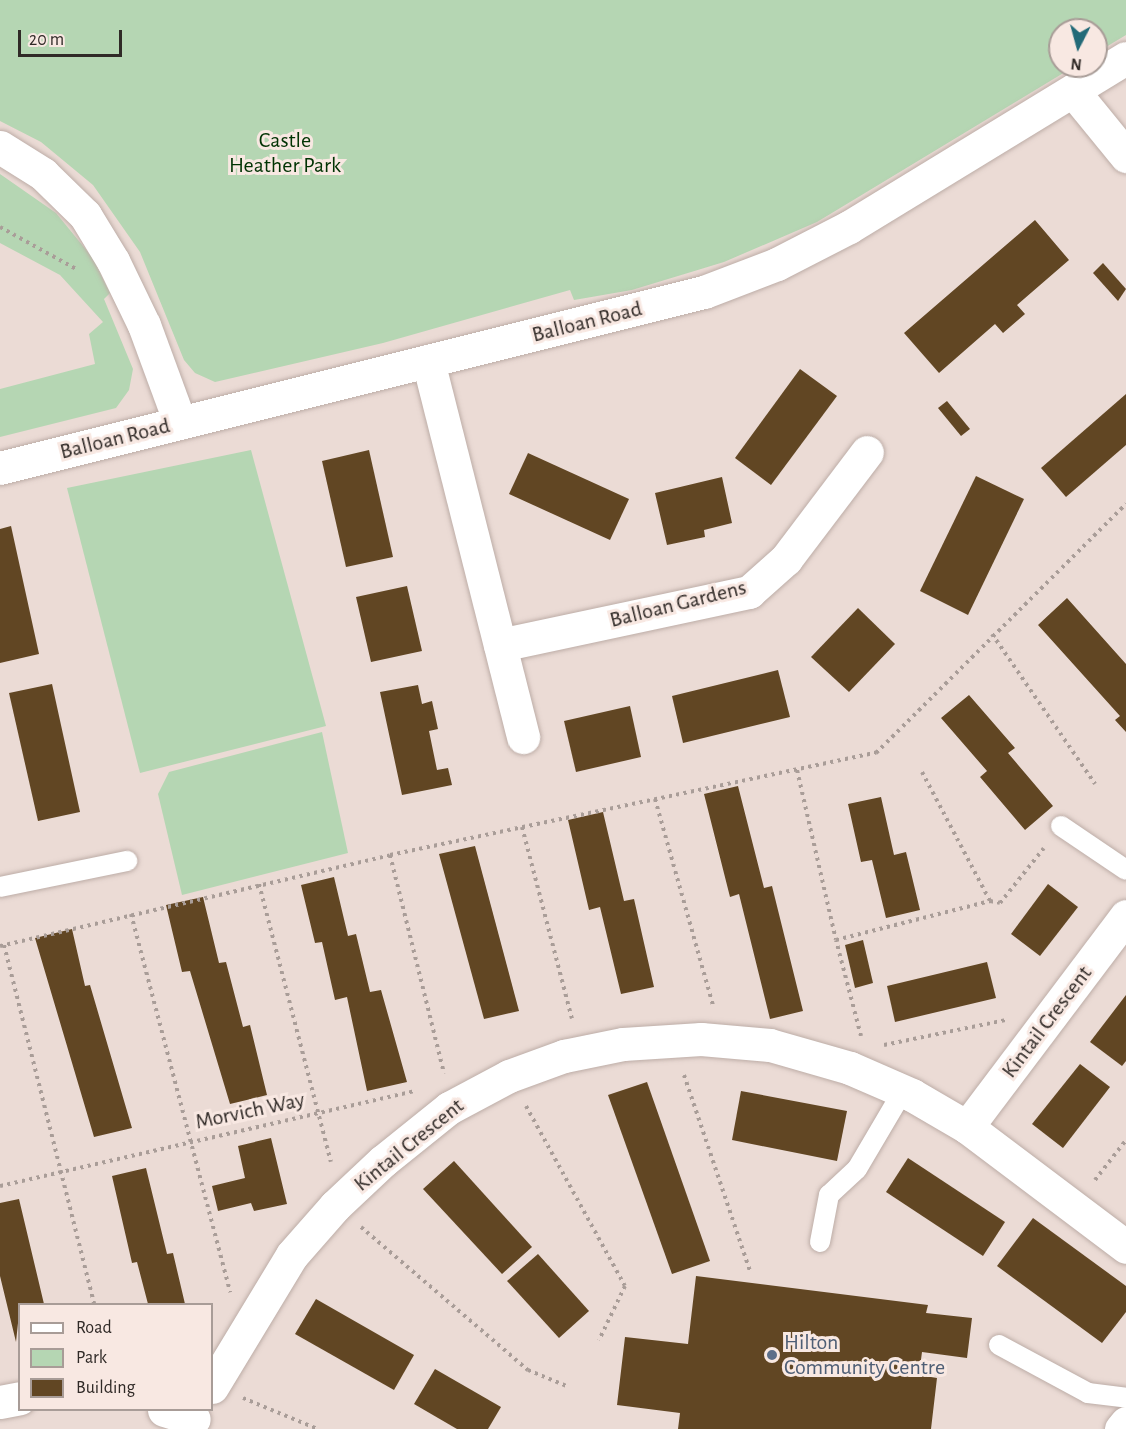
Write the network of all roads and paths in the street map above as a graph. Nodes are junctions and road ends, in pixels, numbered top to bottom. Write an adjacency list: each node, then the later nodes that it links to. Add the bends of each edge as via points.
1 (1126, 58): 2 (street, Balloan Road)
2 (1073, 91): 4 (street); 7 (street, Balloan Road, via 849,227 777,264 704,292)
3 (0, 147): 8 (street, via 43,174 85,215 144,325)
4 (1126, 156)
5 (0, 227): 6 (path)
6 (79, 271)
7 (428, 361): 8 (street, Balloan Road); 13 (street)
8 (180, 423): 10 (street, Balloan Road)
9 (867, 452): 13 (street, Balloan Gardens, via 786,559 749,592)
10 (0, 468)
11 (1126, 504): 12 (path)
12 (992, 634): 15 (path, via 876,753); 17 (path)
13 (500, 645): 14 (street)
14 (523, 737)
15 (797, 770): 18 (path); 29 (path)
16 (922, 772): 26 (path)
17 (1095, 784)
18 (655, 799): 20 (path); 32 (path)
19 (1061, 826): 23 (lane); 26 (path, via 1000,903)
20 (522, 827): 21 (path); 35 (path)
21 (390, 855): 24 (path); 42 (path)
22 (127, 861): 25 (lane)
23 (1126, 870)
24 (259, 884): 27 (path); 45 (path)
25 (0, 887)
26 (990, 901): 29 (path)
27 (131, 914): 30 (path); 48 (path)
28 (1126, 916): 37 (street, Kintail Crescent)
29 (836, 940): 38 (path)
30 (2, 945): 50 (path)
31 (702, 1010): 32 (path)
32 (714, 1010): 33 (path)
33 (722, 1013)
34 (584, 1019): 35 (path)
35 (572, 1020): 36 (path)
36 (561, 1024)
37 (1045, 1024): 40 (path, via 1030,1014); 46 (street, Kintail Crescent)
38 (861, 1039)
39 (672, 1040): 41 (street, Kintail Crescent, via 564,1056); 44 (street, Kintail Crescent, via 770,1045 850,1068); 56 (path)
40 (875, 1047)
41 (509, 1076): 52 (street, Kintail Crescent, via 449,1108); 59 (path, via 625,1286)
42 (447, 1084)
43 (424, 1089): 45 (path, Morvich Way)
44 (903, 1091): 46 (street, Kintail Crescent); 54 (lane, via 857,1169 829,1195)
45 (319, 1113): 48 (path, Morvich Way); 49 (path)
46 (967, 1127): 53 (street, Kintail Crescent)
47 (1126, 1140): 53 (path)
48 (191, 1141): 50 (path, Morvich Way); 57 (path)
49 (332, 1166)
50 (60, 1170): 51 (path, Morvich Way); 58 (path)
51 (0, 1186)
52 (335, 1206): 61 (street, Kintail Crescent, via 292,1255); 63 (path, via 528,1370)
53 (1074, 1207): 55 (street, Kintail Crescent)
54 (820, 1242)
55 (1126, 1247)
56 (750, 1271)
57 (232, 1298)
58 (93, 1303)
59 (599, 1340)
60 (999, 1345): 65 (lane, via 1088,1393)
61 (213, 1384)
62 (213, 1386): 68 (path)
63 (569, 1387)
64 (18, 1398): 66 (street)
65 (1126, 1398)
66 (0, 1402)
67 (1126, 1423): 69 (street)
68 (318, 1429)
69 (1121, 1429)

